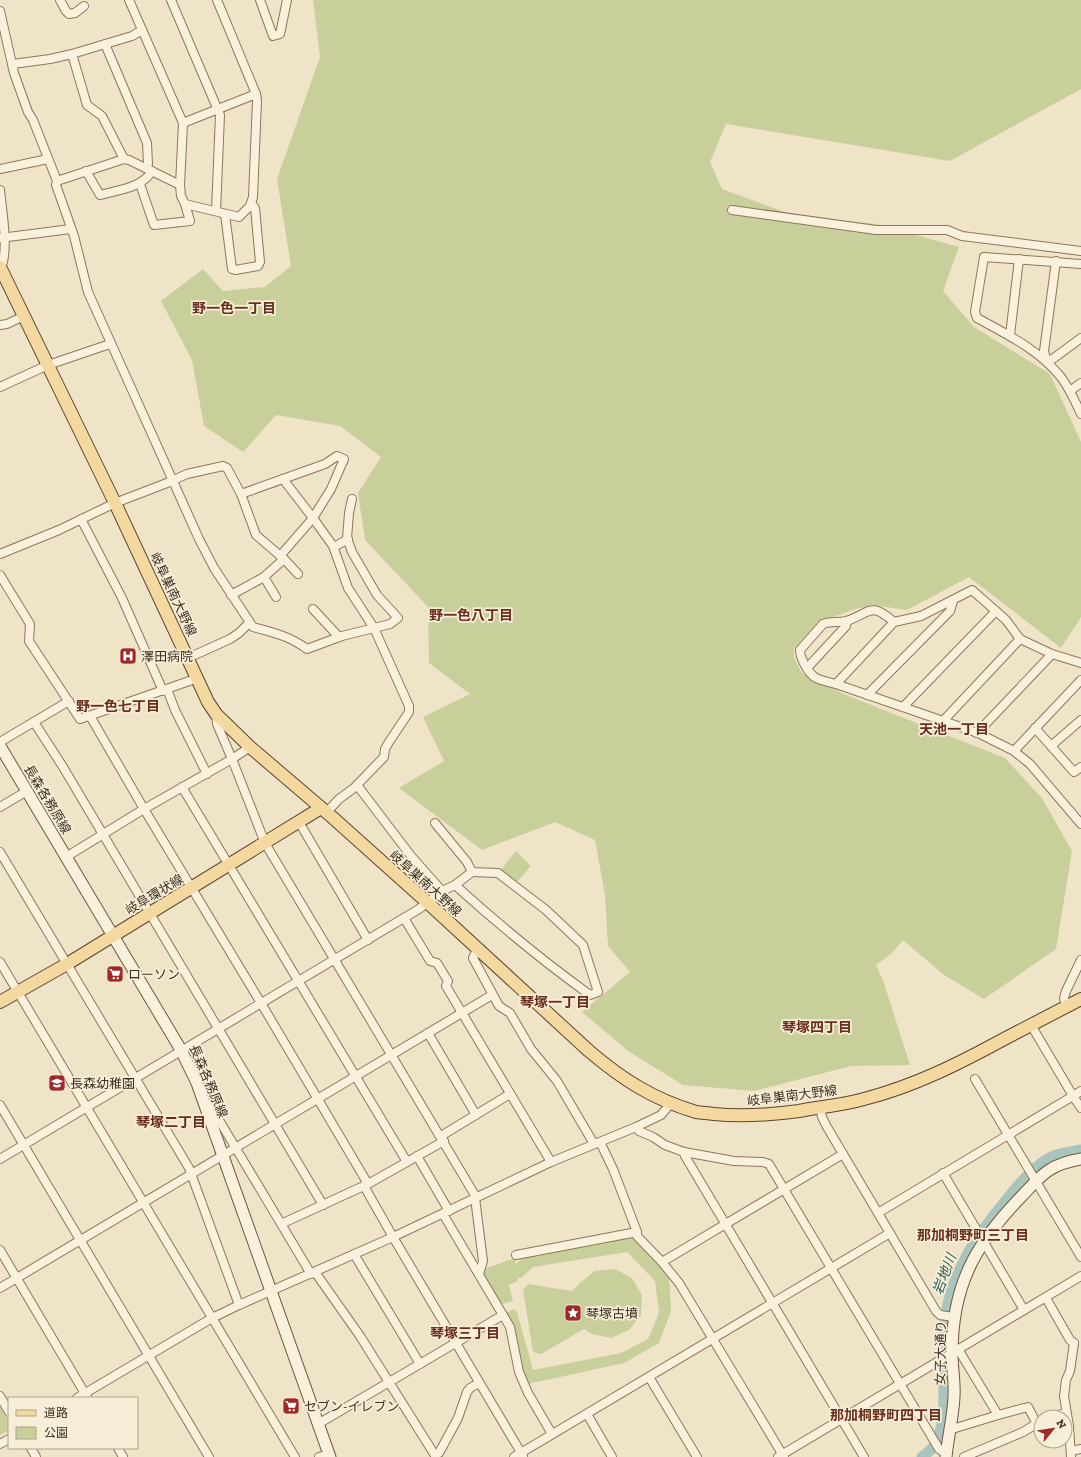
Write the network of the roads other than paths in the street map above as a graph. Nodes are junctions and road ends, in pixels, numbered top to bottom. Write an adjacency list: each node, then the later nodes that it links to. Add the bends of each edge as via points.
1 (60, 0): 7 (street, via 70,14)
2 (129, 0): 9 (street)
3 (171, 0): 14 (street)
4 (217, 0): 13 (street)
5 (260, 0): 6 (street, via 274,36 280,34)
6 (288, 0)
7 (84, 6)
8 (0, 12): 12 (street)
9 (142, 30): 10 (street, via 132,36); 15 (street)
10 (105, 44): 11 (street); 19 (street, via 147,143)
11 (72, 54): 12 (street); 17 (street, via 87,104 102,116)
12 (13, 64): 16 (street, via 14,74 28,112)
13 (256, 94): 14 (street); 25 (street)
14 (218, 108): 15 (street); 28 (street, via 220,115)
15 (183, 123): 23 (street)
16 (48, 159): 18 (street); 21 (street)
17 (124, 159): 19 (street); 20 (street)
18 (0, 169)
19 (149, 169): 22 (street, via 149,175); 23 (street)
20 (86, 171): 21 (street); 22 (street, via 100,195)
21 (57, 181): 30 (street, via 56,185)
22 (140, 184): 26 (street, via 154,225 190,221)
23 (180, 185): 26 (street)
24 (0, 190): 31 (street)
25 (251, 203): 29 (street, via 239,217); 29 (street, via 255,208 260,262 258,266 232,269)
26 (185, 204): 28 (street)
27 (732, 210): 32 (street, via 876,230 947,230 962,236)
28 (216, 211): 29 (street)
29 (225, 214)
30 (71, 229): 31 (street); 41 (street, via 88,292)
31 (2, 238): 36 (street, via 4,261)
32 (1081, 251)
33 (1019, 259): 34 (street); 39 (street); 39 (street, via 984,257 975,312 977,318)
34 (1056, 261): 35 (street); 42 (street, via 1044,351)
35 (1081, 264)
36 (0, 268): 37 (main road, 岐阜巣南大野線)
37 (24, 316): 38 (street); 43 (main road, 岐阜巣南大野線)
38 (0, 325)
39 (1010, 335): 42 (street)
40 (1081, 338): 42 (street)
41 (110, 344): 43 (street); 48 (street)
42 (1046, 362): 46 (street, via 1061,376)
43 (48, 365): 45 (street); 52 (main road, 岐阜巣南大野線)
44 (1081, 383): 46 (street)
45 (0, 387)
46 (1070, 391): 47 (street)
47 (1081, 414)
48 (172, 480): 50 (street, via 223,466 227,468); 52 (street); 62 (street, via 214,568)
49 (283, 480): 50 (street); 53 (street); 53 (street, via 325,464 337,456 344,459 331,489)
50 (241, 494): 58 (street, via 256,535)
51 (352, 499): 55 (street)
52 (115, 503): 54 (street); 74 (main road, 岐阜巣南大野線)
53 (313, 518): 56 (street); 58 (street)
54 (81, 519): 57 (street); 80 (street)
55 (348, 539): 56 (street); 70 (street, via 368,582 398,618 390,624)
56 (334, 547): 70 (street, via 348,588)
57 (0, 554)
58 (282, 558): 59 (street); 61 (street)
59 (298, 574)
60 (0, 575): 82 (street, via 30,624 29,641)
61 (264, 577): 62 (street); 63 (street)
62 (231, 595): 69 (street)
63 (276, 598)
64 (953, 601): 66 (street, via 972,590); 68 (street, via 921,616); 81 (street, via 950,611)
65 (313, 609): 71 (street)
66 (996, 611): 72 (street); 83 (street)
67 (847, 621): 68 (street, via 867,610 874,610); 76 (street, via 846,626); 76 (street, via 824,624 800,650)
68 (894, 622): 79 (street)
69 (249, 623): 71 (street, via 253,627 288,637 307,649); 74 (street, via 230,639)
70 (374, 628): 71 (street); 99 (street, via 410,706 409,712 385,749 384,757)
71 (339, 637)
72 (1020, 639): 73 (street); 87 (street)
73 (1052, 654): 75 (street); 90 (street)
74 (188, 658): 77 (main road, 岐阜巣南大野線)
75 (1081, 663)
76 (807, 668): 79 (street, via 815,678)
77 (198, 678): 80 (street); 84 (main road, 岐阜巣南大野線)
78 (1081, 680): 89 (street)
79 (836, 684): 81 (street)
80 (165, 690): 85 (street); 98 (street)
81 (868, 695): 83 (street)
82 (69, 701): 85 (street, via 80,719); 88 (street)
83 (903, 707): 87 (street)
84 (216, 714): 94 (main road, 岐阜巣南大野線); 96 (street, via 217,724)
85 (90, 716): 103 (street)
86 (1081, 720): 93 (street)
87 (943, 721): 90 (street)
88 (34, 722): 91 (street); 108 (street)
89 (1035, 728): 93 (street); 95 (street)
90 (977, 733): 95 (street)
91 (0, 742)
92 (0, 746): 101 (main road, 長森各務原線)
93 (1051, 746): 97 (street, via 1074,772)
94 (250, 747): 96 (street); 104 (main road, 岐阜巣南大野線)
95 (1014, 751): 107 (street, via 1030,764)
96 (232, 759): 98 (street); 109 (street)
97 (1081, 767)
98 (207, 774): 100 (street)
99 (357, 785): 104 (street); 116 (street)
100 (182, 788): 103 (street); 112 (street)
101 (27, 791): 102 (street); 111 (main road, 長森各務原線)
102 (0, 807)
103 (144, 809): 108 (street); 115 (street)
104 (324, 810): 105 (main road, 岐阜環状線); 117 (main road, 岐阜巣南大野線)
105 (298, 822): 109 (main road, 岐阜環状線); 121 (street)
106 (435, 823): 113 (street, via 467,862)
107 (1081, 824)
108 (102, 835): 111 (street); 118 (street)
109 (265, 843): 112 (main road, 岐阜環状線); 123 (street)
110 (0, 852): 126 (street)
111 (66, 857): 120 (main road, 長森各務原線)
112 (229, 865): 115 (main road, 岐阜環状線); 127 (street)
113 (472, 872): 114 (street); 114 (street, via 498,873 546,910 583,945 598,992 590,995 570,981 489,916)
114 (455, 885): 116 (street)
115 (192, 888): 118 (main road, 岐阜環状線); 132 (street)
116 (442, 892): 117 (street)
117 (428, 903): 119 (street); 122 (main road, 岐阜巣南大野線)
118 (150, 913): 120 (main road, 岐阜環状線); 136 (street)
119 (404, 918): 121 (street); 134 (street, via 430,961 437,963 448,981 446,986)
120 (113, 935): 126 (main road, 岐阜環状線); 138 (main road, 長森各務原線)
121 (368, 940): 123 (street)
122 (477, 949): 129 (street, via 473,958); 148 (main road, 岐阜巣南大野線, via 616,1074)
123 (335, 959): 127 (street); 139 (street)
124 (1081, 960): 133 (street, via 1066,991)
125 (0, 962): 128 (street)
126 (67, 964): 128 (main road, 岐阜環状線); 141 (street)
127 (298, 981): 132 (street); 140 (street)
128 (18, 992): 131 (main road, 岐阜環状線); 150 (street)
129 (492, 995): 134 (street); 158 (street, via 498,1006 510,1013 531,1048 557,1081)
130 (1081, 999): 133 (main road, 岐阜巣南大野線)
131 (0, 1002)
132 (261, 1003): 136 (street); 146 (street)
133 (1066, 1007): 135 (main road, 岐阜巣南大野線)
134 (462, 1013): 137 (street); 144 (street)
135 (1031, 1025): 145 (street); 151 (main road, 岐阜巣南大野線, via 921,1080 863,1100)
136 (218, 1029): 138 (street); 154 (street)
137 (428, 1033): 139 (street); 153 (street)
138 (181, 1050): 141 (street); 147 (main road, 長森各務原線)
139 (392, 1055): 140 (street); 157 (street)
140 (356, 1076): 146 (street); 167 (street)
141 (135, 1078): 150 (street); 170 (street, via 189,1168)
142 (975, 1079): 156 (street)
143 (1081, 1091): 145 (street)
144 (510, 1094): 153 (street); 168 (street)
145 (1073, 1096): 152 (street); 156 (street)
146 (317, 1099): 154 (street); 172 (street)
147 (206, 1103): 160 (street); 163 (main road, 長森各務原線)
148 (671, 1103): 151 (main road, 岐阜巣南大野線, via 698,1112 730,1116 756,1116); 155 (street, via 661,1115)
149 (0, 1105): 159 (street)
150 (86, 1107): 159 (street); 175 (street)
151 (820, 1107): 162 (street, via 822,1117)
152 (1081, 1108)
153 (476, 1115): 157 (street)
154 (275, 1124): 160 (street); 176 (street)
155 (636, 1127): 158 (street); 161 (street, via 665,1145)
156 (1008, 1134): 169 (street); 171 (street)
157 (442, 1139): 164 (street); 174 (street)
158 (597, 1143): 168 (street); 181 (street, via 613,1169)
159 (24, 1145): 165 (street); 184 (street)
160 (236, 1148): 163 (street); 179 (street)
161 (684, 1152): 173 (street, via 769,1164); 180 (street)
162 (842, 1154): 173 (street); 178 (street)
163 (223, 1155): 170 (street); 197 (main road, 長森各務原線)
164 (417, 1156): 167 (street); 177 (street)
165 (0, 1159)
166 (1081, 1159): 171 (main road, 女子大通り, via 1056,1165)
167 (407, 1162): 172 (street)
168 (551, 1162): 174 (street)
169 (943, 1173): 178 (street); 185 (street)
170 (190, 1174): 175 (street); 200 (street)
171 (1035, 1180): 185 (main road, 女子大通り); 189 (street)
172 (366, 1185): 176 (street); 183 (street)
173 (784, 1189): 180 (street); 191 (street)
174 (476, 1198): 177 (street); 193 (street, via 483,1261)
175 (144, 1202): 184 (street); 204 (street)
176 (323, 1205): 179 (street)
177 (446, 1212): 183 (street); 193 (street)
178 (878, 1213): 182 (street)
179 (281, 1224): 192 (street)
180 (726, 1224): 190 (street); 199 (street)
181 (637, 1232): 188 (street); 190 (street, via 637,1236)
182 (890, 1233): 191 (street); 203 (street, via 936,1311)
183 (393, 1237): 187 (street); 207 (street)
184 (80, 1240): 195 (street); 209 (street)
185 (983, 1240): 201 (street); 203 (main road, 女子大通り, via 960,1289)
186 (0, 1250): 195 (street)
187 (354, 1254): 192 (street); 210 (street)
188 (516, 1256)
189 (1081, 1257)
190 (662, 1262): 205 (street, via 679,1283)
191 (831, 1268): 199 (street); 214 (street)
192 (313, 1273): 197 (street); 212 (street, via 360,1336)
193 (479, 1274): 202 (street)
194 (1081, 1276): 198 (street)
195 (16, 1278): 196 (street); 216 (street)
196 (0, 1288)
197 (272, 1291): 200 (street); 223 (main road, 長森各務原線)
198 (1046, 1298): 201 (street); 206 (street, via 1070,1340)
199 (773, 1303): 205 (street); 222 (street)
200 (239, 1305): 204 (street)
201 (1024, 1310): 208 (street)
202 (503, 1315): 207 (street); 226 (street, via 510,1327 519,1372)
203 (953, 1317): 208 (main road, 女子大通り)
204 (212, 1318): 209 (street); 235 (street)
205 (713, 1339): 211 (street); 233 (street)
206 (1078, 1342): 217 (street, via 1066,1380)
207 (455, 1343): 210 (street); 213 (street)
208 (953, 1353): 214 (street); 220 (street); 225 (main road, 女子大通り, via 954,1396)
209 (149, 1356): 216 (street); 234 (street)
210 (420, 1364): 212 (street)
211 (649, 1377): 219 (street); 237 (street)
212 (390, 1382): 223 (street); 231 (street)
213 (479, 1383): 231 (street, via 467,1392 458,1418); 232 (street)
214 (900, 1384): 222 (street); 228 (street)
215 (0, 1396): 218 (street)
216 (86, 1396)
217 (1066, 1409)
218 (8, 1410)
219 (587, 1414): 226 (street); 236 (street)
220 (998, 1414): 221 (street, via 1028,1407); 225 (street)
221 (1033, 1414)
222 (841, 1419): 233 (street); 238 (street)
223 (318, 1424): 230 (main road, 長森各務原線)
224 (1033, 1426): 239 (street)
225 (949, 1430): 228 (main road, 女子大通り)
226 (552, 1434): 232 (street)
227 (1081, 1449): 229 (street)
228 (944, 1453)
229 (1071, 1454)
230 (326, 1456)
231 (436, 1456)
232 (520, 1456)
233 (781, 1456)
234 (209, 1457)
235 (295, 1457)
236 (612, 1457)
237 (697, 1457)
238 (864, 1457)
239 (964, 1457)

